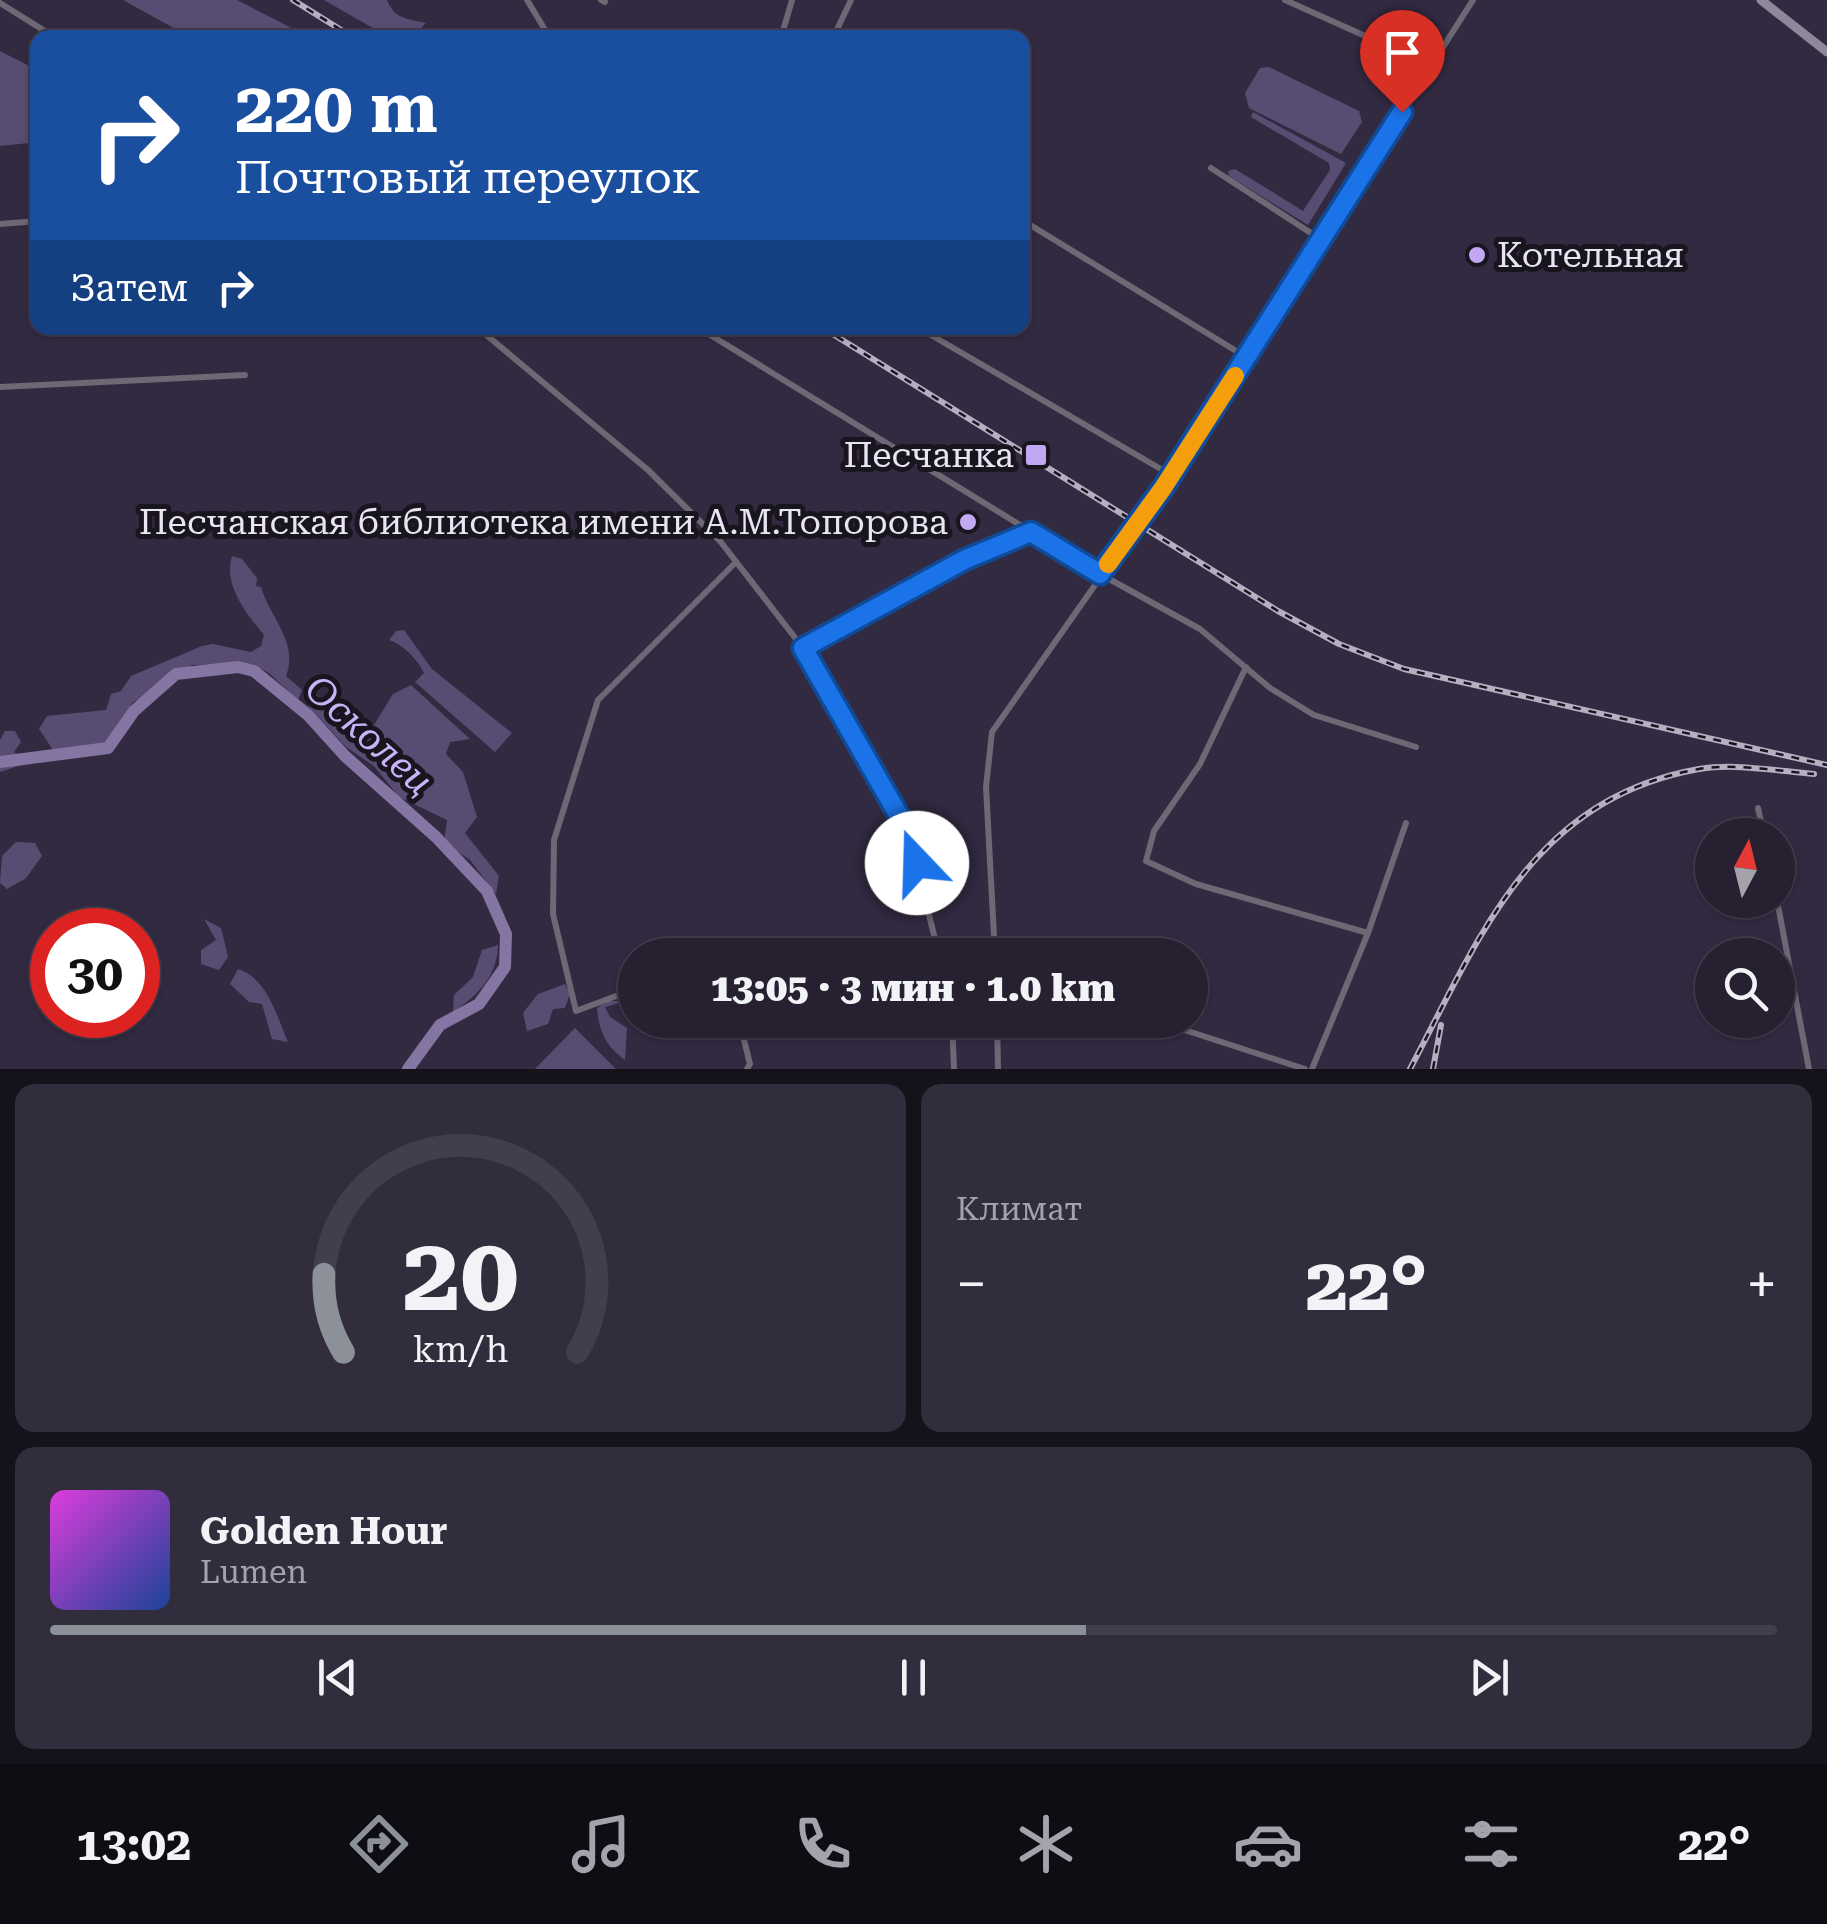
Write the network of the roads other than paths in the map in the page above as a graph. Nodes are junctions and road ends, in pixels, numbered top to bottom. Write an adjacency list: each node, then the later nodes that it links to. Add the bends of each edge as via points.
1 (527, 0): 9 (street)
2 (792, 0): 10 (street)
3 (851, 0): 11 (street)
4 (1286, 0): 13 (street)
5 (1474, 0): 13 (street)
6 (1761, 0): 12 (street)
7 (0, 3): 8 (street)
8 (43, 30)
9 (545, 30)
10 (783, 30)
11 (837, 30)
12 (1827, 52)
13 (1428, 72): 22 (street)
14 (1210, 168): 18 (street)
15 (30, 222): 16 (street)
16 (0, 224)
17 (1030, 225): 22 (street)
18 (1314, 235)
19 (486, 335): 27 (street, via 648,470)
20 (710, 335): 26 (street)
21 (930, 335): 25 (street)
22 (1246, 357): 25 (street)
23 (245, 375): 24 (street)
24 (0, 388)
25 (1171, 476): 28 (street)
26 (1031, 532): 28 (street); 29 (street, via 964,560)
27 (736, 562): 29 (street); 39 (street, via 598,700 554,840 553,914 576,1011)
28 (1100, 574): 30 (street, via 1200,630); 38 (street, via 992,732 986,786)
29 (803, 648): 37 (street, via 910,835)
30 (1246, 667): 31 (street, via 1314,714); 36 (street, via 1200,764 1154,831 1146,861 1196,884)
31 (1416, 747)
32 (1758, 808): 33 (street)
33 (1760, 818)
34 (1406, 823): 36 (street)
35 (1781, 918): 48 (street)
36 (1368, 933): 47 (street)
37 (935, 938)
38 (994, 938)
39 (618, 995)
40 (1208, 1037): 47 (street)
41 (744, 1038): 44 (street)
42 (953, 1038): 45 (street)
43 (997, 1038): 46 (street)
44 (747, 1069)
45 (954, 1069)
46 (998, 1069)
47 (1308, 1069)
48 (1809, 1069)

